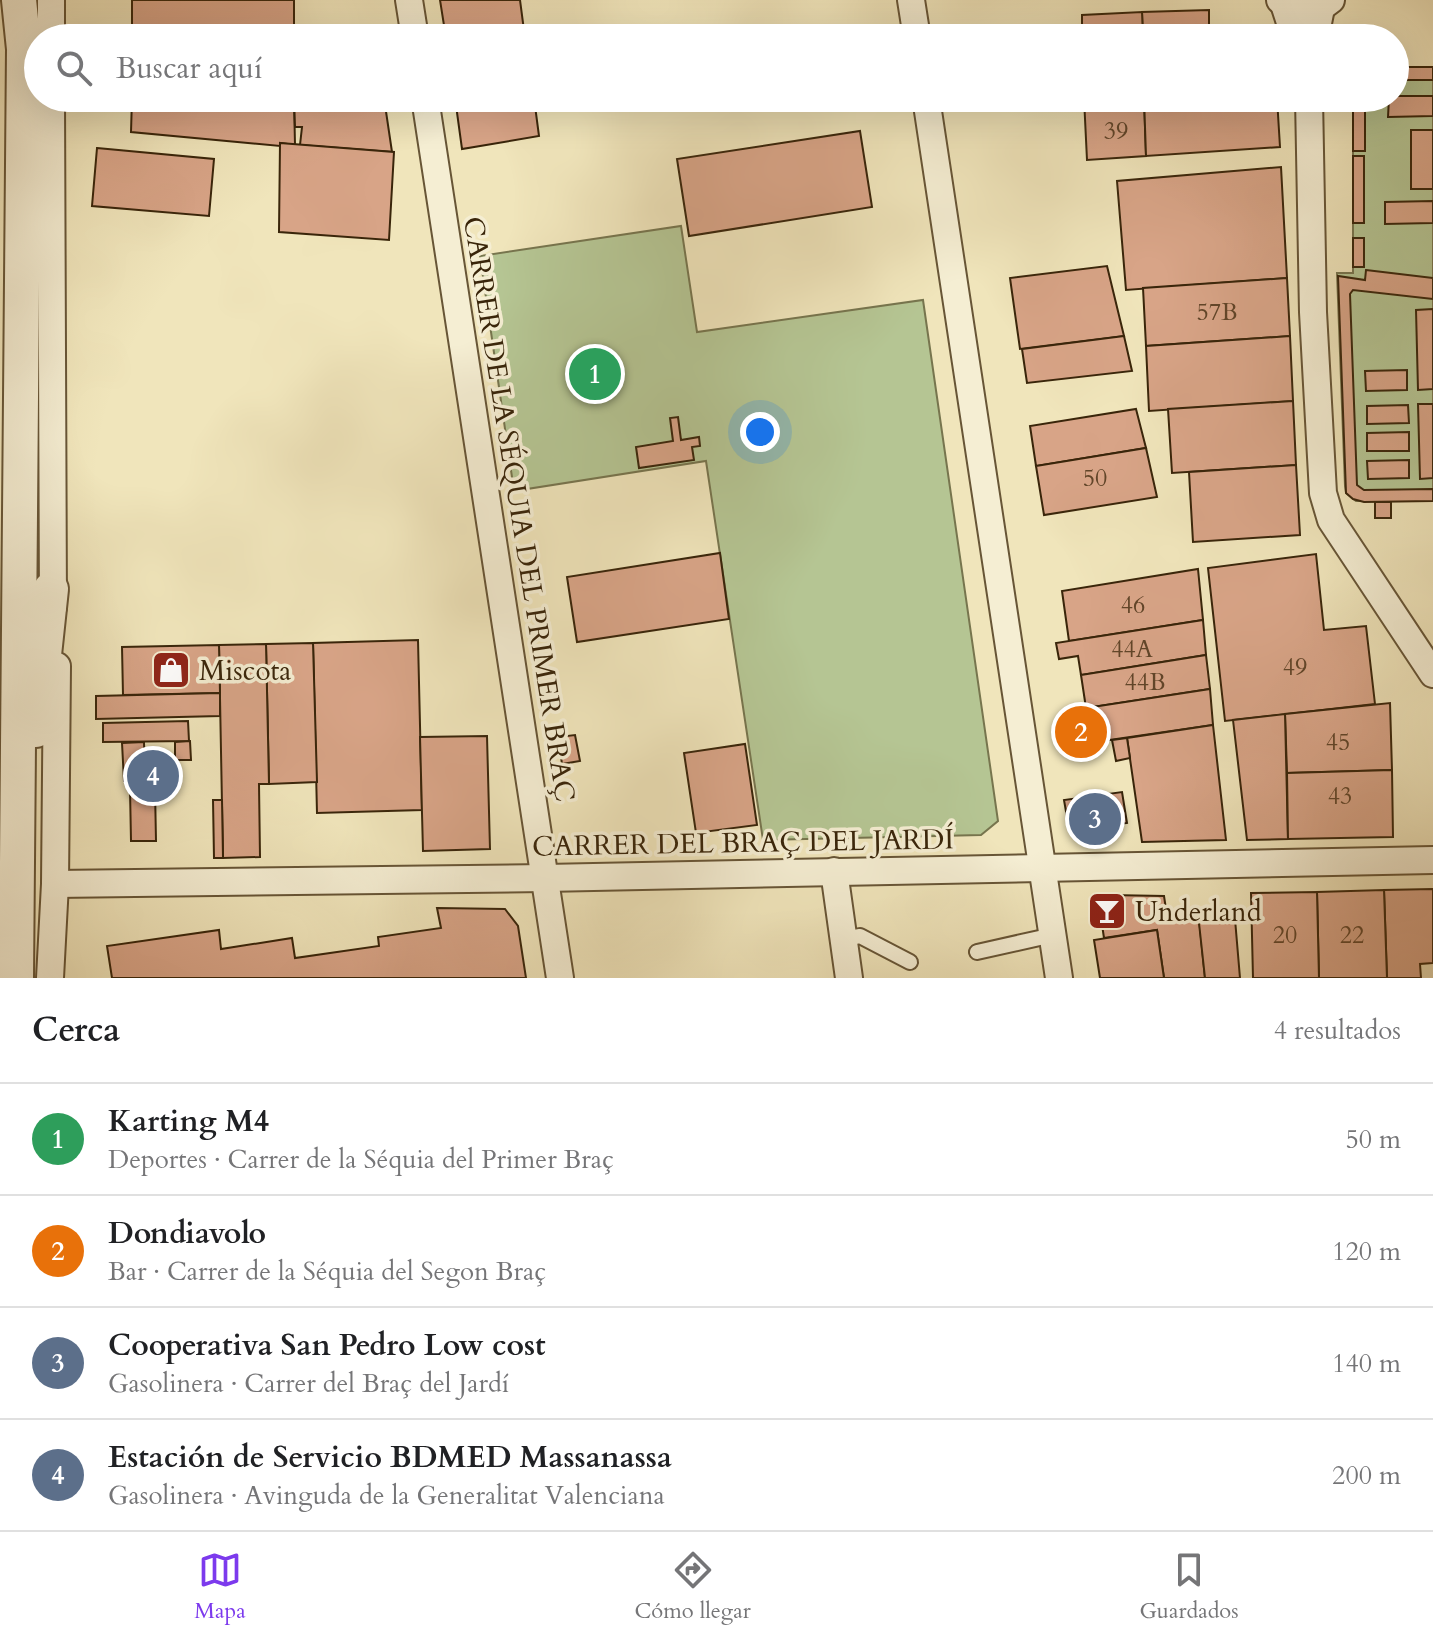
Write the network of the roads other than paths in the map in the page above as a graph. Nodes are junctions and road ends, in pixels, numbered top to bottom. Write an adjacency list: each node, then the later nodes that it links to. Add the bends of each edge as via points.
1 (21, 0): 7 (street)
2 (51, 0): 8 (street)
3 (409, 0): 9 (street)
4 (911, 0): 10 (street)
5 (1282, 2): 6 (street, via 1302,11); 11 (street)
6 (1330, 2): 12 (street)
7 (30, 24)
8 (43, 24)
9 (413, 24)
10 (915, 24)
11 (1290, 24)
12 (1321, 24)
13 (33, 112): 20 (street, via 21,291)
14 (51, 112): 18 (street)
15 (427, 112): 24 (street, CARRER DE LA SÉQUIA DEL PRIMER BRAÇ)
16 (928, 112): 22 (street)
17 (1309, 112): 19 (street, via 1323,493 1331,520)
18 (51, 589): 20 (street, via 38,723); 25 (street, via 57,656)
19 (1433, 674)
20 (17, 816): 30 (street)
21 (1433, 860): 22 (street, CARRER DEL BRAÇ DEL JARDÍ)
22 (1043, 867): 23 (street, CARRER DEL BRAÇ DEL JARDÍ); 26 (street)
23 (834, 871): 24 (street, CARRER DEL BRAÇ DEL JARDÍ); 27 (street)
24 (545, 878): 25 (street, CARRER DEL BRAÇ DEL JARDÍ); 32 (street, CARRER DE LA SÉQUIA DEL PRIMER BRAÇ)
25 (55, 884): 31 (street)
26 (1053, 935): 28 (lane); 34 (street)
27 (844, 939): 29 (lane, via 860,936); 33 (street)
28 (977, 952)
29 (910, 962)
30 (16, 978)
31 (50, 978)
32 (560, 978)
33 (849, 978)
34 (1059, 978)

